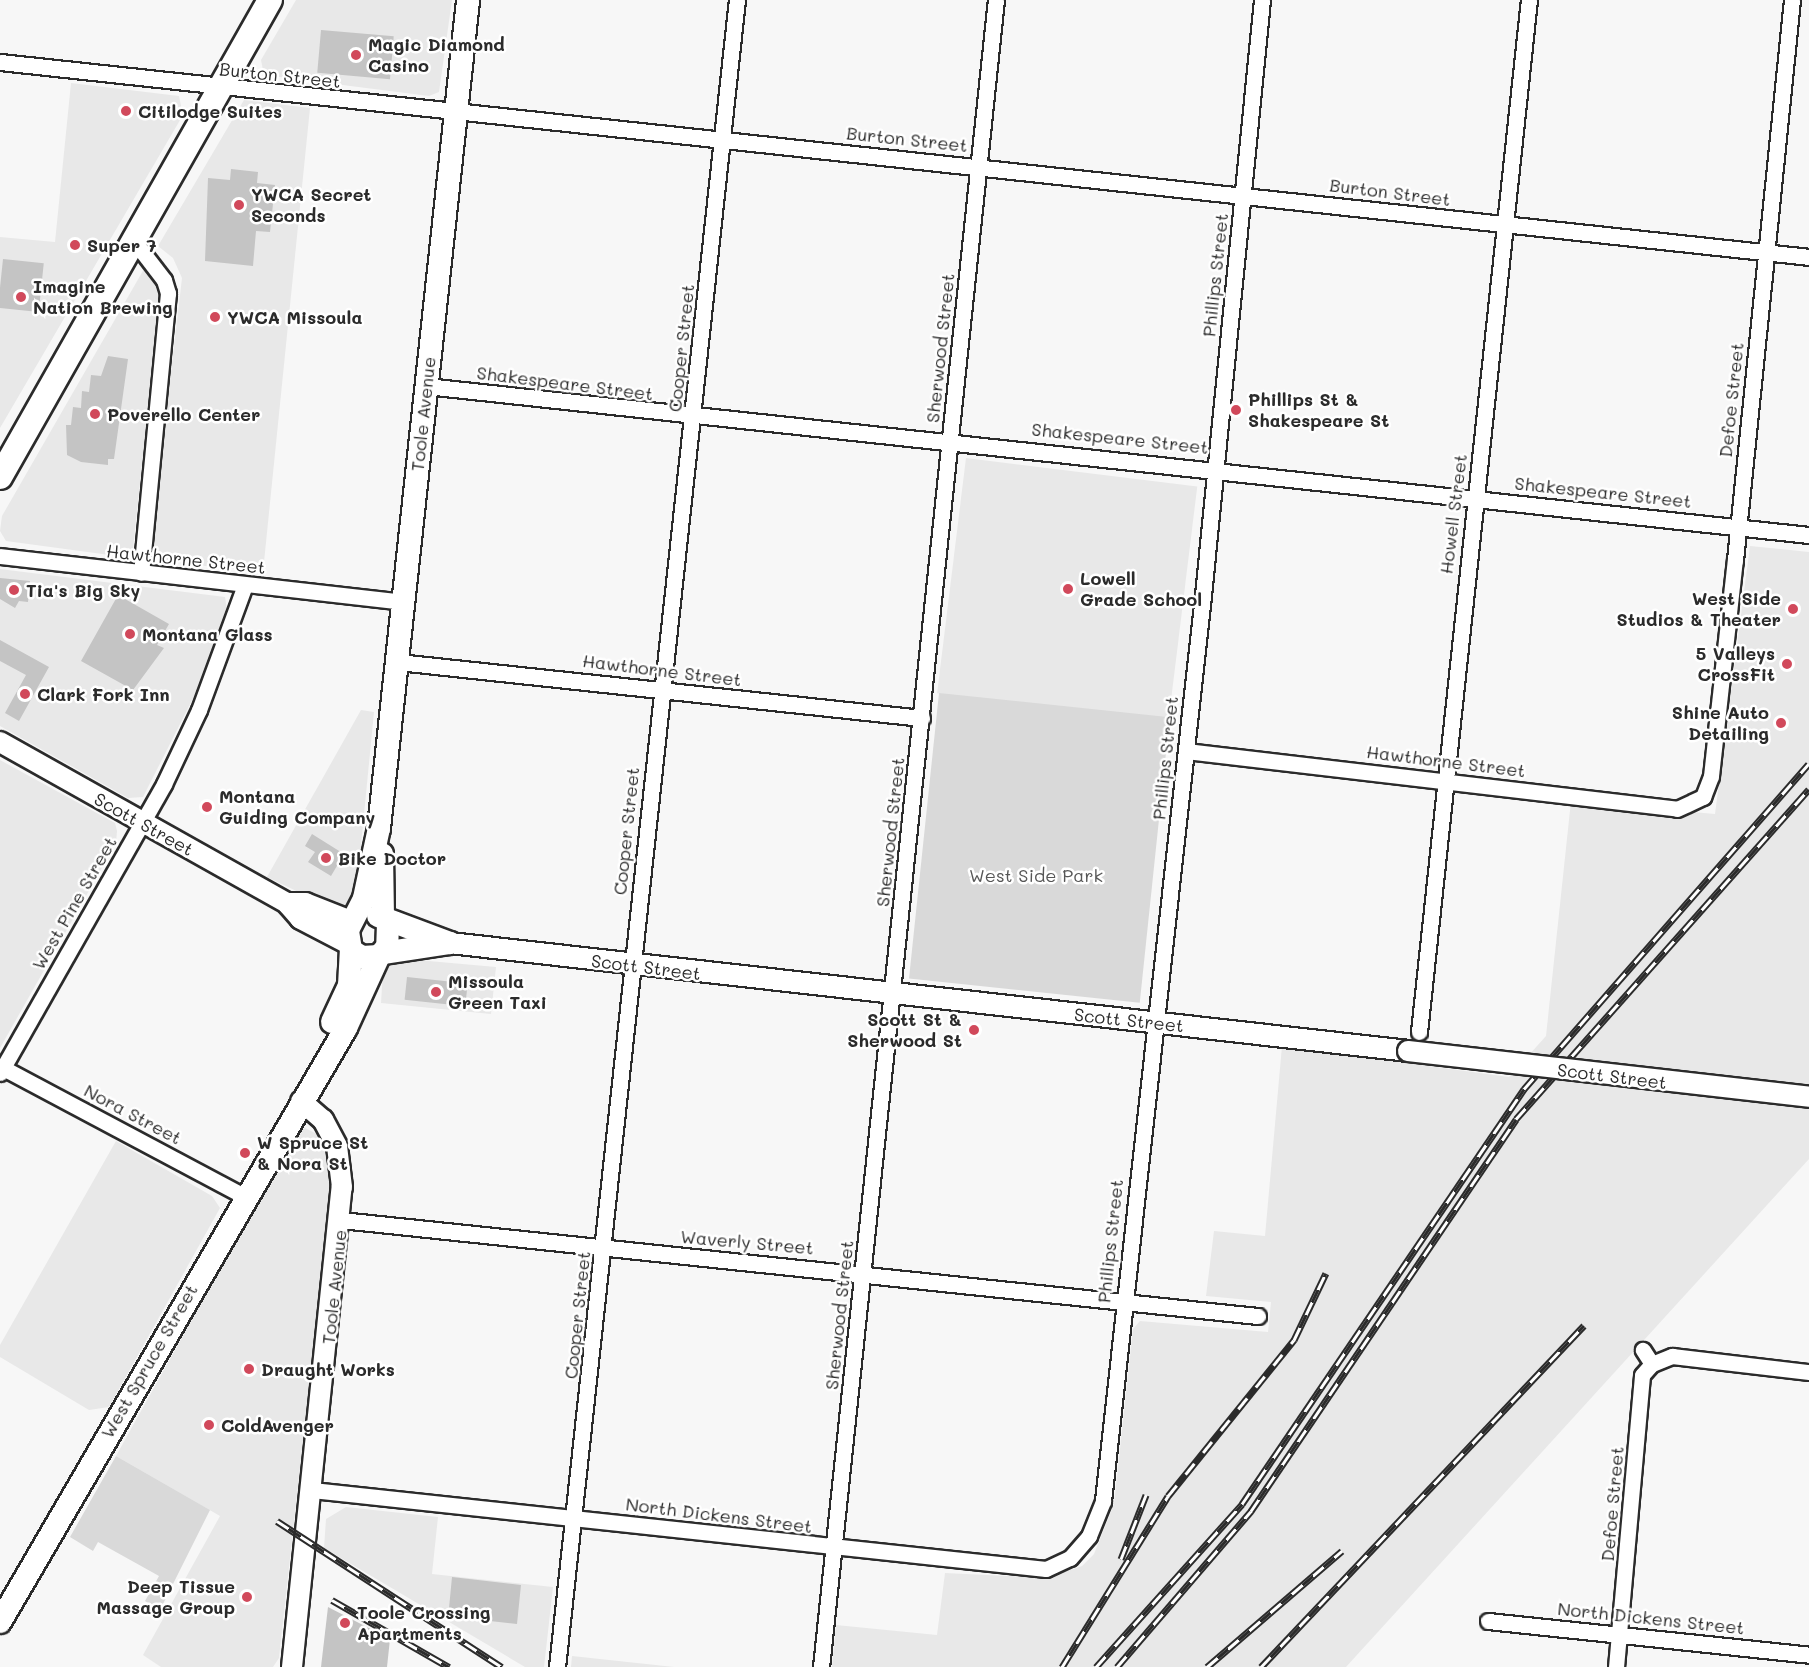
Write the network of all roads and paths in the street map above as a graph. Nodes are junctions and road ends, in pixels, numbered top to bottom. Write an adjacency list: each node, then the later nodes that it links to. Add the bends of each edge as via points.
1 (270, 0): 9 (main road)
2 (468, 0): 10 (main road, Toole Avenue)
3 (737, 0): 11 (street, Cooper Street)
4 (996, 0): 12 (street, Sherwood Street)
5 (1262, 0): 13 (street, Phillips Street)
6 (1529, 0): 14 (street, Howell Street)
7 (1792, 0): 16 (street, Defoe Street)
8 (0, 62): 9 (street, Burton Street)
9 (221, 88): 10 (street, Burton Street, via 426,112); 15 (main road)
10 (457, 110): 11 (street, Burton Street); 18 (main road, Toole Avenue)
11 (723, 138): 12 (street, Burton Street); 19 (street, Cooper Street)
12 (979, 166): 13 (street, Burton Street); 20 (street, Sherwood Street)
13 (1242, 195): 14 (street, Burton Street); 21 (street, Phillips Street)
14 (1504, 225): 16 (street, Burton Street); 23 (street, Howell Street)
15 (134, 241): 22 (main road); 27 (street, via 164,279 168,293)
16 (1765, 251): 17 (street, Burton Street); 24 (street, Defoe Street)
17 (1809, 256)
18 (426, 386): 19 (street, Shakespeare Street); 29 (main road, Toole Avenue)
19 (693, 417): 20 (street, Shakespeare Street); 31 (street, Cooper Street)
20 (951, 440): 21 (street, Shakespeare Street); 32 (street, Sherwood Street)
21 (1215, 468): 23 (street, Shakespeare Street); 34 (street, Phillips Street)
22 (0, 477)
23 (1474, 498): 24 (street, Shakespeare Street); 35 (street, Howell Street)
24 (1738, 527): 25 (street, Shakespeare Street); 36 (street, Defoe Street, via 1711,776)
25 (1809, 535)
26 (0, 556): 27 (street, Hawthorne Street)
27 (141, 573): 28 (street, Hawthorne Street)
28 (244, 585): 29 (street, Hawthorne Street); 37 (street, West Pine Street, via 199,710)
29 (404, 602): 30 (main road, Toole Avenue)
30 (398, 662): 31 (street, Hawthorne Street); 38 (main road, Toole Avenue)
31 (661, 690): 32 (street, Hawthorne Street); 44 (street, Cooper Street)
32 (922, 718): 45 (street, Sherwood Street)
33 (0, 742): 37 (street, Scott Street)
34 (1186, 751): 35 (street, Hawthorne Street); 46 (street, Phillips Street)
35 (1444, 780): 36 (street, Hawthorne Street, via 1677,809); 47 (street, Howell Street)
36 (1699, 801)
37 (142, 823): 39 (street, Scott Street); 49 (street, West Pine Street)
38 (379, 828): 40 (main road, Toole Avenue); 41 (main road, Toole Avenue)
39 (289, 904): 41 (main road, via 301,918)
40 (386, 921): 41 (main road); 42 (main road); 43 (main road, Toole Avenue)
41 (351, 932): 43 (main road, via 362,957); 48 (main road, Toole Avenue, via 349,986)
42 (450, 944): 43 (main road); 44 (street, Scott Street)
43 (381, 954): 48 (main road, Toole Avenue, via 345,1028)
44 (632, 964): 45 (street, Scott Street); 54 (street, Cooper Street)
45 (893, 994): 46 (street, Scott Street); 55 (street, Sherwood Street)
46 (1154, 1022): 50 (street, Scott Street, bridge); 56 (street, Phillips Street)
47 (1419, 1032)
48 (319, 1068): 51 (main road, Toole Avenue)
49 (1, 1071): 52 (street, Nora Street)
50 (1809, 1097)
51 (301, 1101): 52 (main road, West Spruce Street); 53 (street, Toole Avenue, via 323,1120 337,1146)
52 (244, 1196): 66 (main road, West Spruce Street)
53 (341, 1220): 54 (street, Waverly Street); 61 (street, Toole Avenue)
54 (604, 1249): 55 (street, Waverly Street); 62 (street, Cooper Street)
55 (863, 1272): 56 (street, Waverly Street); 64 (street, Sherwood Street)
56 (1123, 1301): 57 (street, Waverly Street); 63 (street, Phillips Street)
57 (1258, 1316)
58 (1643, 1350): 59 (street)
59 (1652, 1364): 60 (street, via 1672,1356); 67 (street, Defoe Street, via 1642,1375)
60 (1809, 1372)
61 (312, 1490): 62 (street, North Dickens Street); 69 (street, Toole Avenue)
62 (575, 1517): 64 (street, North Dickens Street); 70 (street, Cooper Street)
63 (1098, 1520): 64 (street, North Dickens Street, via 1080,1549 1046,1569)
64 (833, 1549): 71 (street, Sherwood Street)
65 (1488, 1621): 67 (street, North Dickens Street)
66 (0, 1622)
67 (1620, 1633): 68 (street, North Dickens Street); 72 (street, Defoe Street)
68 (1809, 1655)
69 (291, 1667)
70 (557, 1667)
71 (821, 1667)
72 (1616, 1667)

